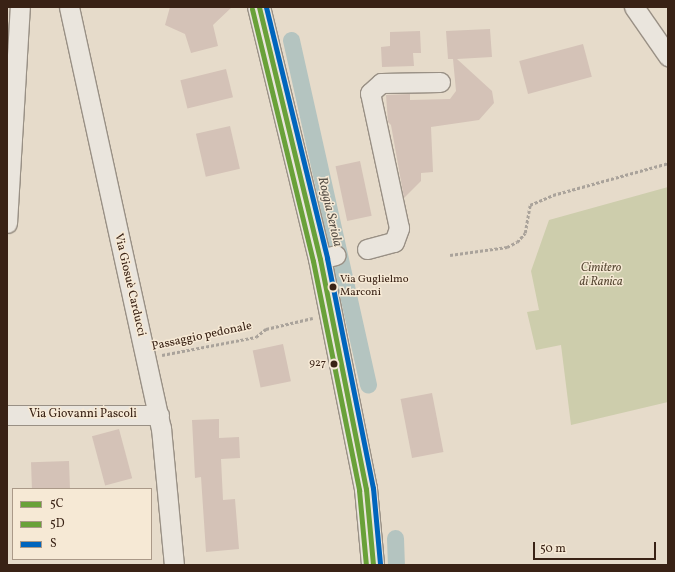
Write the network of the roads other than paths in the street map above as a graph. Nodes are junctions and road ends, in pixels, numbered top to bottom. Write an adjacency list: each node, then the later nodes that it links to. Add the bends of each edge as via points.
1 (20, 7): 7 (street)
2 (68, 7): 10 (street, Via Giosuè Carducci)
3 (259, 7): 12 (street, via 328,257 329,314 366,490)
4 (634, 7): 5 (street)
5 (668, 56)
6 (440, 82): 8 (street, via 381,83 370,93 399,228 394,242)
7 (7, 223)
8 (367, 249)
9 (7, 415): 10 (street, Via Giovanni Pascoli)
10 (159, 415): 11 (street, Via Giosuè Carducci)
11 (174, 565)
12 (373, 565)

